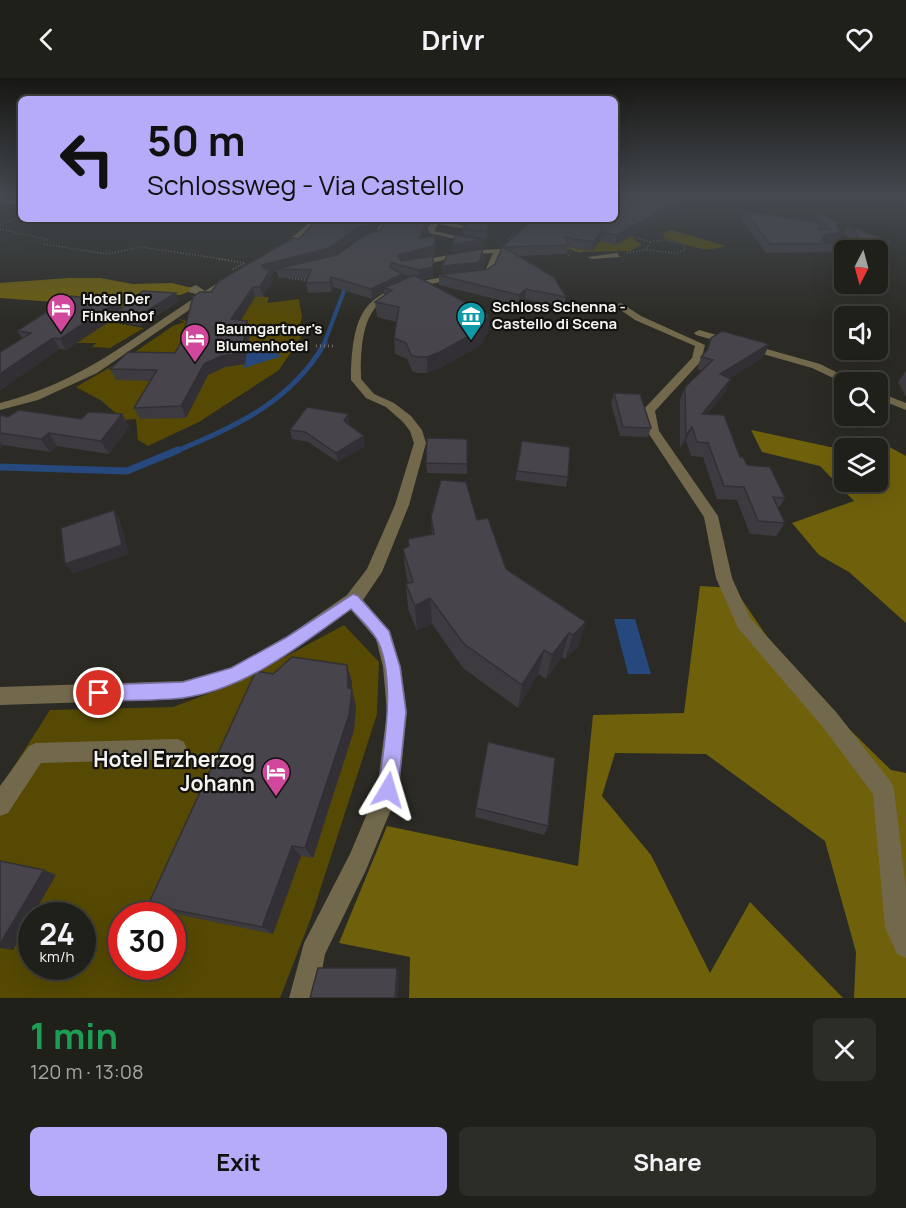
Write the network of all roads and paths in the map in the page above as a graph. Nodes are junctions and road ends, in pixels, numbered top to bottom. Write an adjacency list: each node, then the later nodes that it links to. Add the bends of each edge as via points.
1 (39, 238): 20 (path, via 52,241 44,244 107,254 141,247 244,263)
2 (298, 238): 15 (street)
3 (373, 238): 10 (street)
4 (452, 238): 12 (street, via 485,243)
5 (518, 238): 7 (path)
6 (636, 238): 9 (path)
7 (523, 239)
8 (562, 241): 13 (path, via 558,246)
9 (650, 242): 11 (path); 11 (path, via 676,242 684,244 685,250)
10 (356, 246)
11 (646, 250): 14 (path)
12 (498, 251): 16 (street); 30 (street, via 488,273 395,291 369,306 360,320 356,380 370,396 407,419 420,443 402,505 374,572)
13 (589, 254): 14 (street)
14 (617, 255)
15 (268, 258)
16 (404, 266)
17 (239, 274): 21 (street)
18 (280, 277): 19 (path)
19 (317, 280)
20 (196, 288): 21 (street, via 192,290)
21 (205, 294): 28 (street, via 106,366 58,390)
22 (621, 306): 34 (street, via 638,318 700,345 697,359 649,410 653,431 711,516 724,578 744,623 829,719 884,790 898,927)
23 (699, 333): 26 (street)
24 (316, 346): 25 (path)
25 (335, 346)
26 (834, 374)
27 (888, 399): 29 (street)
28 (0, 407)
29 (906, 407)
30 (353, 600): 31 (street, via 302,636 235,675 183,690); 35 (street, via 384,636 398,712 388,790 358,862 313,952)
31 (0, 696)
32 (177, 748): 33 (street, via 36,753)
33 (0, 805)
34 (906, 945)
35 (303, 998)

